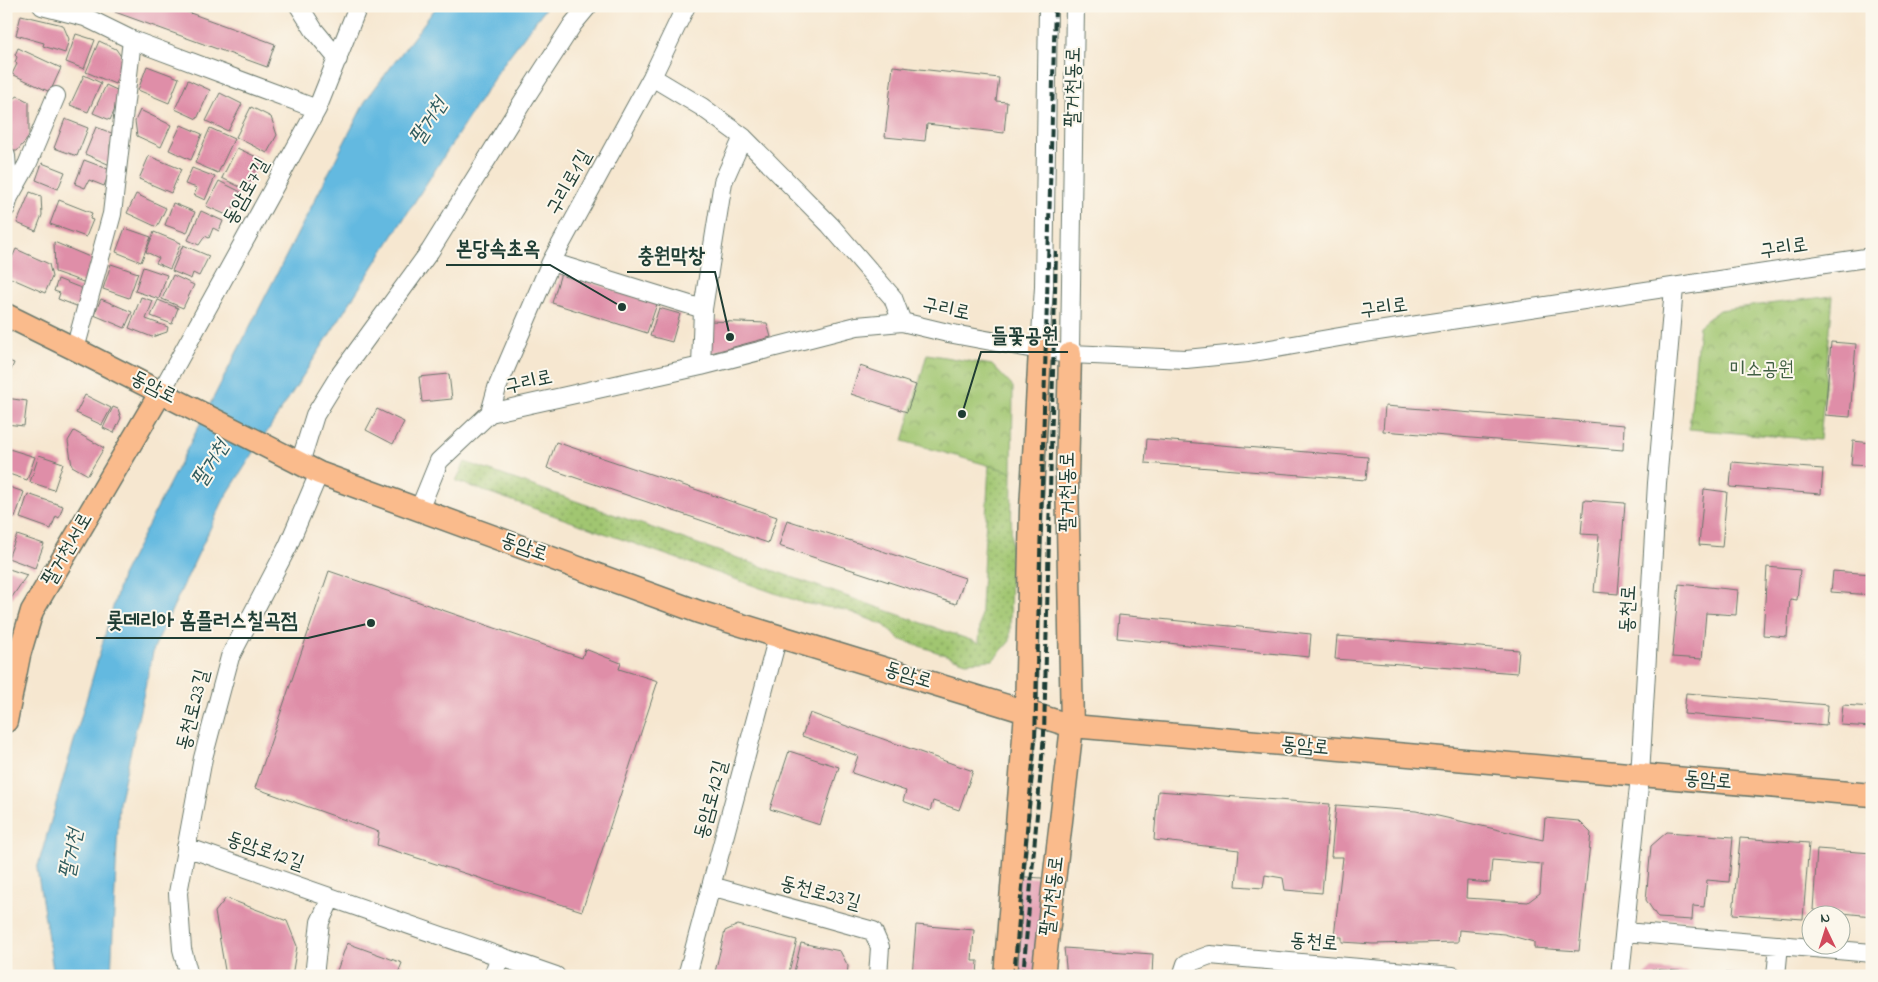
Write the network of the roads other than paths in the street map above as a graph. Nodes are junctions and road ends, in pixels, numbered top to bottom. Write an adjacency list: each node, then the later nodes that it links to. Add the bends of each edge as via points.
1 (42, 6): 8 (street)
2 (300, 6): 10 (street, via 314,30)
3 (358, 6): 10 (street, 동암로7길)
4 (588, 6): 29 (street, 동천로23길, via 525,98 430,251 339,376 315,415)
5 (686, 6): 11 (street, 구리로1길)
6 (1048, 6): 24 (street, 팔거천동로, via 1044,287)
7 (1075, 6): 25 (street, 팔거천동로)
8 (86, 12): 9 (street)
9 (132, 40): 13 (street); 23 (street, via 112,214)
10 (338, 59): 13 (street, 동암로7길)
11 (652, 77): 14 (street, 구리로); 18 (street, 구리로1길)
12 (56, 96): 16 (street)
13 (317, 109): 27 (street, 동암로7길)
14 (743, 137): 20 (street, via 723,182); 22 (street, 구리로, via 830,225 893,298)
15 (6, 156): 16 (street)
16 (8, 202)
17 (1872, 257): 19 (street, 구리로)
18 (551, 262): 20 (street); 28 (street, 구리로1길, via 496,388)
19 (1674, 288): 25 (street, 구리로, via 1239,354 1186,359); 36 (street, 동천로, via 1657,483)
20 (702, 309): 26 (street)
21 (6, 315): 23 (main road, 동암로)
22 (902, 322): 24 (street, 구리로); 26 (street, 구리로, via 857,326)
23 (75, 349): 27 (main road, 동암로)
24 (1040, 350): 25 (street, 구리로); 33 (main road, 팔거천동로, via 1031,509)
25 (1070, 354): 35 (main road, 팔거천동로, via 1067,476)
26 (701, 366): 28 (street, 구리로)
27 (161, 392): 29 (main road, 동암로); 32 (main road, 팔거천서로, via 32,611)
28 (490, 413): 30 (street, 구리로, via 438,461)
29 (310, 468): 30 (main road, 동암로); 38 (street, 동천로23길, via 288,546 230,657 204,758)
30 (419, 510): 31 (main road, 동암로, via 699,612)
31 (778, 636): 33 (main road, 동암로); 39 (street, 동암로12길)
32 (7, 699): 34 (main road, 팔거천서로)
33 (1026, 712): 35 (main road, 동암로); 51 (main road, 팔거천동로)
34 (6, 721)
35 (1072, 726): 36 (main road, 동암로); 52 (main road, 팔거천동로)
36 (1640, 776): 37 (main road, 동암로); 41 (street, 동천로)
37 (1872, 795)
38 (186, 847): 40 (street, 동암로12길); 45 (street, 동천로23길, via 178,894 182,949)
39 (711, 886): 49 (street, 동암로12길); 50 (street, 동천로23길, via 873,931 880,947)
40 (331, 898): 44 (street, 동암로12길); 46 (street, via 320,922)
41 (1625, 932): 42 (street); 55 (street, 동천로)
42 (1779, 946): 43 (street); 56 (street)
43 (1872, 953)
44 (500, 956): 47 (street); 48 (street, 동암로12길)
45 (189, 976)
46 (314, 976)
47 (493, 976)
48 (556, 976)
49 (687, 976)
50 (878, 976)
51 (1005, 976)
52 (1043, 976)
53 (1182, 976): 54 (street, 동천로, via 1186,964 1210,955)
54 (1453, 976)
55 (1620, 976)
56 (1776, 976)

